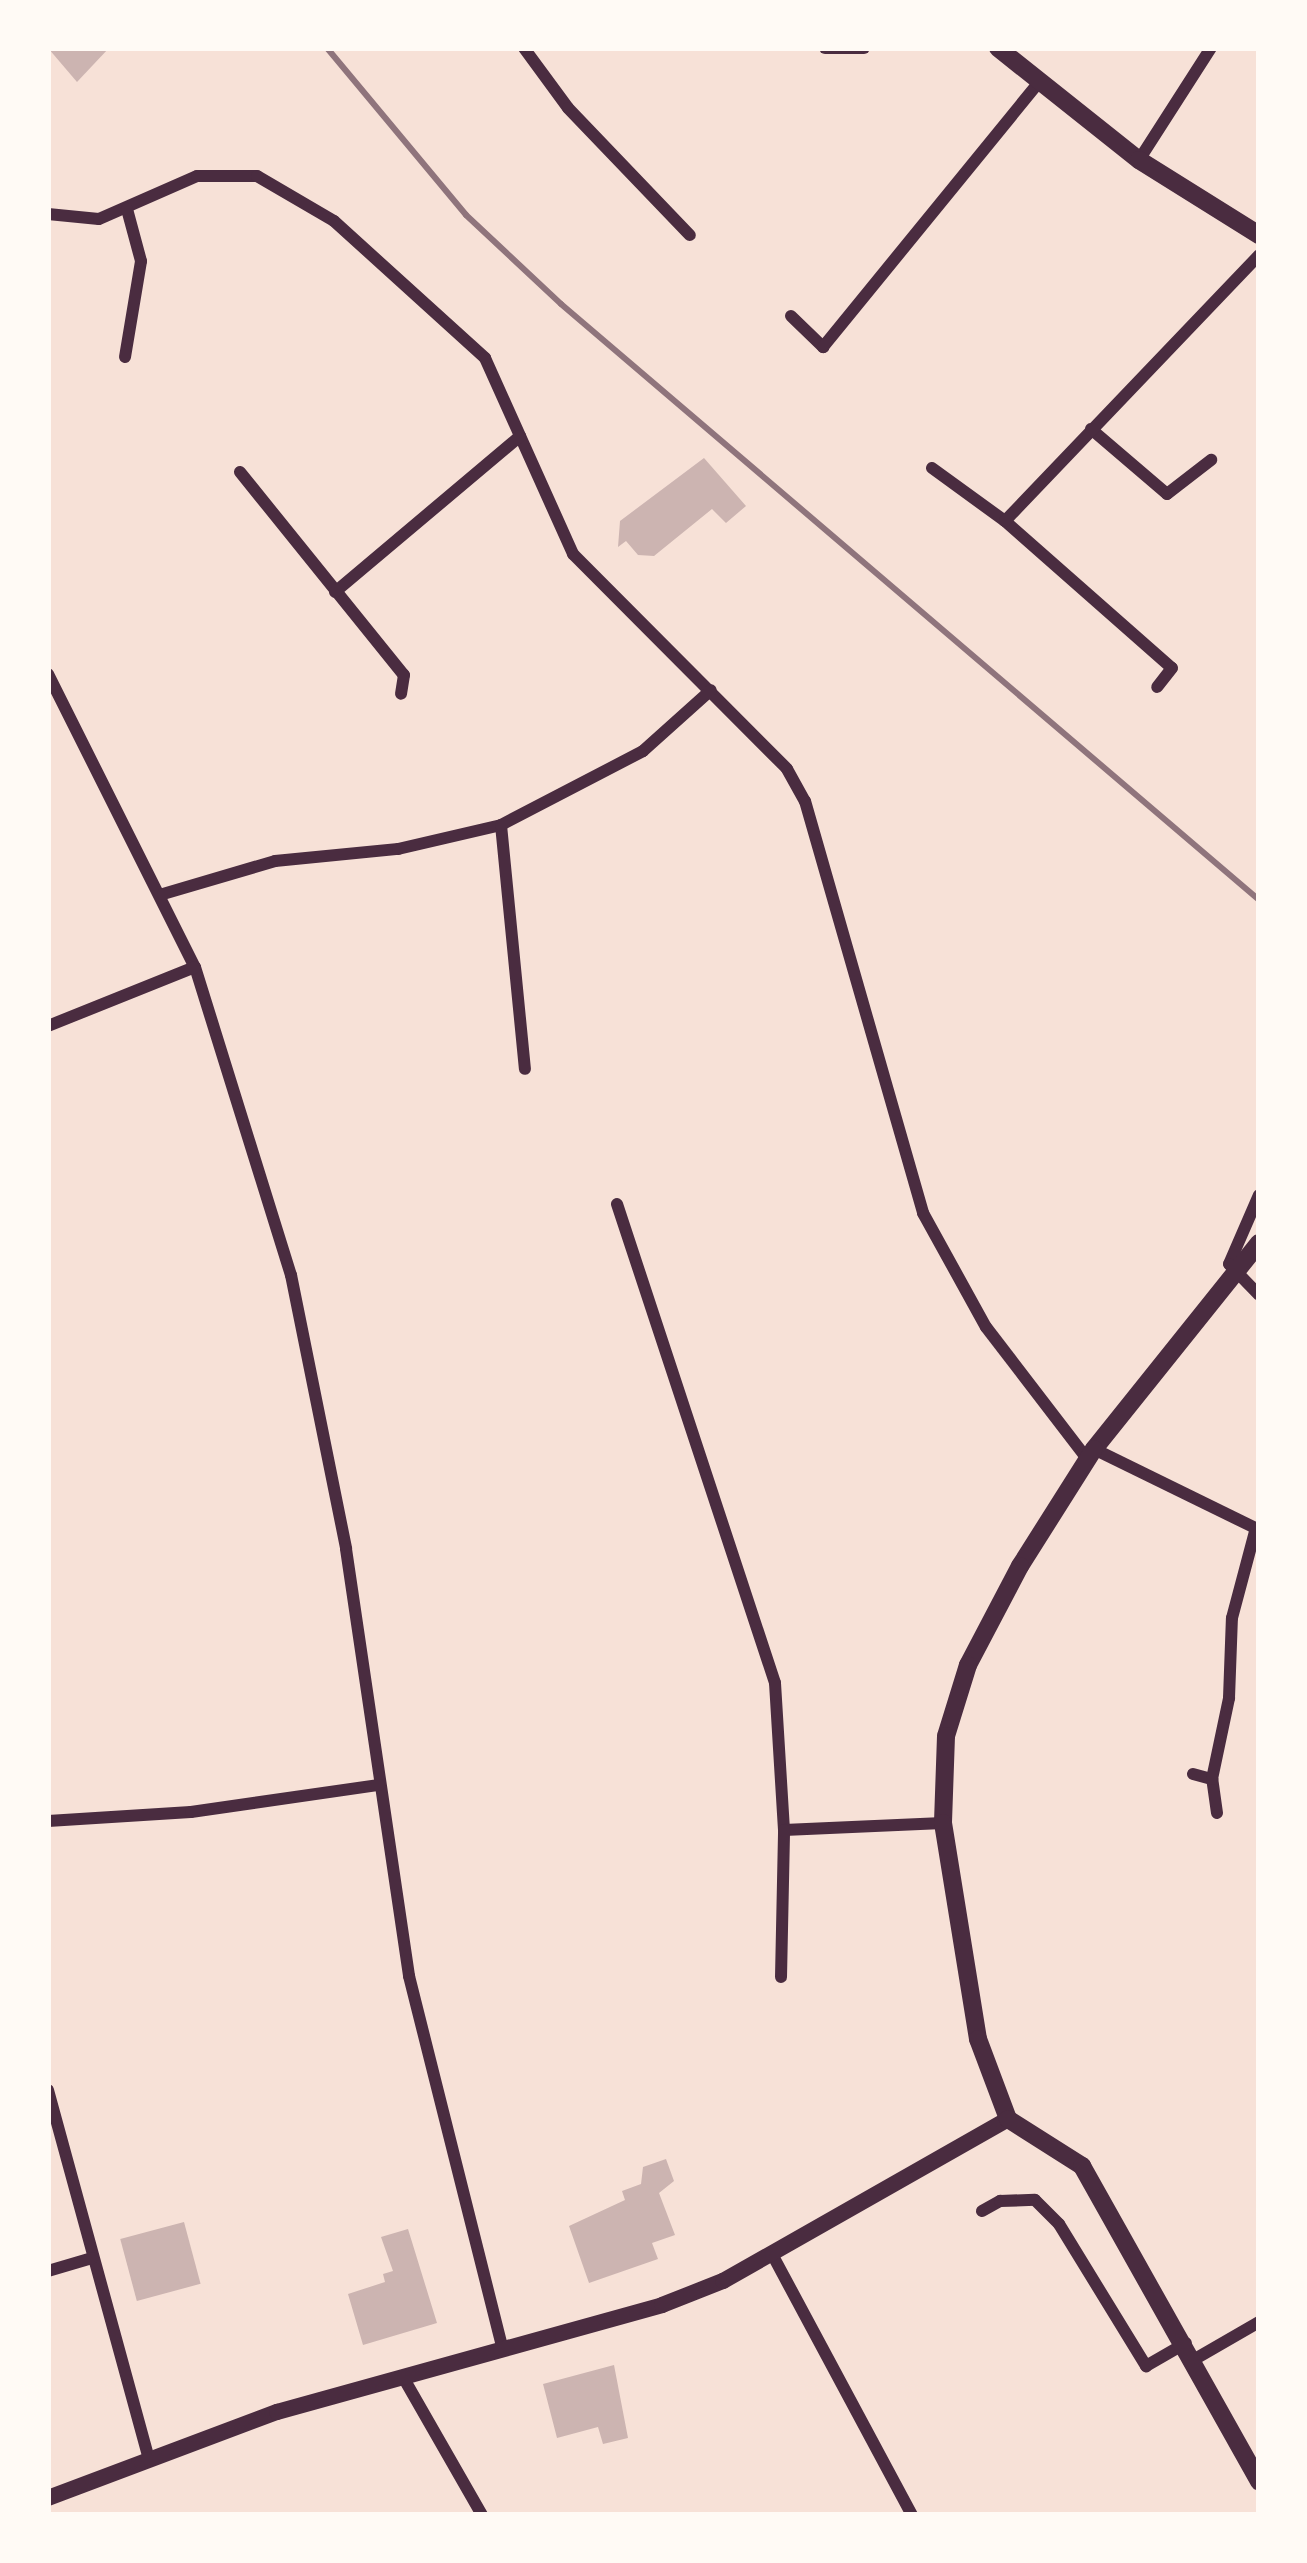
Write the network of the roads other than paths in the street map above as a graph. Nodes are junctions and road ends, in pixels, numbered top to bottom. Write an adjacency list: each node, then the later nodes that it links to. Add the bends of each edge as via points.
1 (524, 48): 10 (street, via 568,107)
2 (825, 48): 3 (street)
3 (864, 48)
4 (998, 48): 6 (main road)
5 (1210, 48): 7 (street)
6 (1038, 83): 7 (main road); 13 (street, via 824,347)
7 (1139, 160): 11 (main road)
8 (127, 209): 9 (street, via 80,220); 14 (street, via 141,262); 16 (street, via 197,176 256,176 334,221 485,358)
9 (48, 214)
10 (690, 235)
11 (1259, 235)
12 (1259, 255): 15 (street)
13 (791, 316)
14 (125, 357)
15 (1091, 429): 17 (street, via 1166,494); 20 (street)
16 (520, 436): 21 (street); 24 (street, via 573,554)
17 (1211, 460)
18 (932, 468): 20 (street)
19 (240, 472): 21 (street)
20 (1005, 521): 23 (street, via 1172,668)
21 (335, 592): 25 (street, via 404,675)
22 (48, 674): 27 (street)
23 (1157, 687)
24 (711, 690): 26 (street, via 643,751); 36 (street, via 787,769 805,801 923,1213 986,1327)
25 (401, 694)
26 (501, 825): 27 (street, via 398,849 274,861); 30 (street)
27 (164, 895): 28 (street)
28 (195, 967): 29 (street); 40 (street, via 291,1274 319,1394)
29 (48, 1026)
30 (525, 1069)
31 (1259, 1195): 34 (street, via 1232,1248 1229,1264)
32 (617, 1204): 44 (street, via 775,1683)
33 (1259, 1243): 34 (main road)
34 (1239, 1272): 35 (street); 36 (main road)
35 (1259, 1295)
36 (1091, 1455): 37 (street); 43 (main road, via 968,1665 946,1736)
37 (1257, 1529): 39 (street, via 1232,1618 1229,1698)
38 (1193, 1774): 39 (street)
39 (1212, 1779): 41 (street)
40 (379, 1785): 42 (street, via 191,1812); 53 (street, via 425,2051)
41 (1217, 1813)
42 (48, 1821)
43 (943, 1823): 44 (street); 47 (main road, via 978,2038)
44 (784, 1830): 45 (street)
45 (781, 1977)
46 (48, 2090): 50 (street)
47 (1009, 2119): 49 (main road); 54 (main road, via 1082,2166)
48 (982, 2211): 55 (street, via 1000,2200 1035,2200 1059,2224)
49 (772, 2254): 53 (main road, via 662,2305); 62 (street)
50 (92, 2258): 51 (street); 58 (street)
51 (48, 2271)
52 (1259, 2322): 54 (street)
53 (503, 2350): 57 (main road)
54 (1191, 2351): 55 (street); 59 (main road)
55 (1146, 2366): 56 (street)
56 (1131, 2374)
57 (404, 2378): 58 (main road); 61 (street)
58 (148, 2456): 60 (main road)
59 (1259, 2482)
60 (48, 2498)
61 (482, 2515)
62 (912, 2515)

